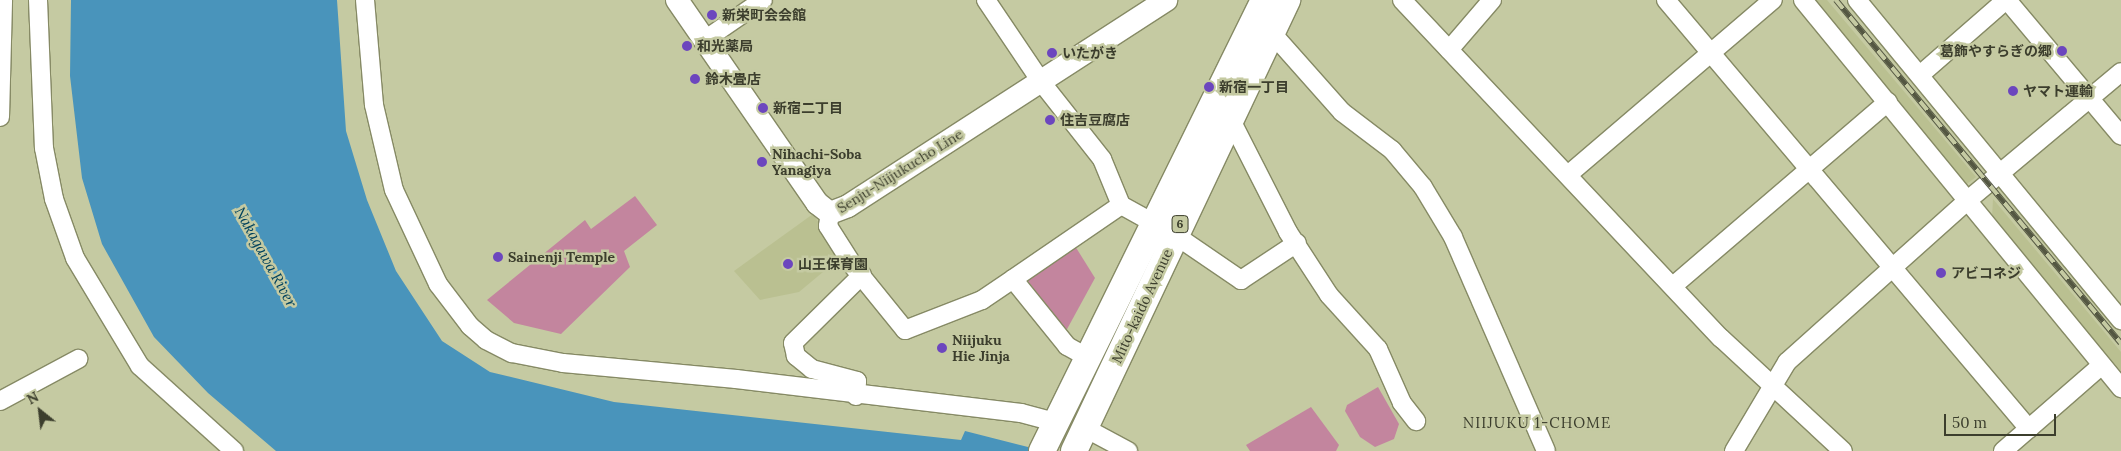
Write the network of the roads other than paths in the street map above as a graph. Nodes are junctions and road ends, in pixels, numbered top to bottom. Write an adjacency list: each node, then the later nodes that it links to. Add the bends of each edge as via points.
1 (3, 0): 26 (street)
2 (38, 0): 53 (street, via 44,148 54,199 75,258 140,366)
3 (365, 0): 47 (street, via 374,105 394,190 438,284 470,326 486,340 512,353 563,363 736,379)
4 (677, 0): 18 (main road, Senju-Niijukucho Line)
5 (764, 0): 18 (street)
6 (986, 0): 23 (street)
7 (1166, 0): 23 (main road, Senju-Niijukucho Line)
8 (1287, 0): 17 (highway, Mito-kaido Avenue / 6)
9 (1402, 0): 19 (street)
10 (1492, 0): 19 (street)
11 (1666, 0): 20 (street)
12 (1773, 0): 20 (street)
13 (1803, 0): 25 (street)
14 (1856, 0): 22 (street)
15 (2006, 0): 22 (street); 24 (street)
16 (1259, 2): 35 (highway, Mito-kaido Avenue / 6)
17 (1271, 32): 27 (highway, Mito-kaido Avenue / 6); 55 (street, via 1342,112 1392,150 1424,187 1453,237)
18 (706, 39): 34 (main road, Senju-Niijukucho Line, via 817,203)
19 (1449, 50): 31 (street)
20 (1711, 53): 29 (street); 31 (street)
21 (2121, 72): 24 (street)
22 (1920, 75): 30 (street)
23 (1042, 83): 33 (street, via 1102,159); 34 (main road, Senju-Niijukucho Line, via 848,206)
24 (2089, 99): 28 (street); 30 (street)
25 (1888, 102): 29 (street); 32 (street)
26 (0, 117)
27 (1230, 118): 35 (highway, Mito-kaido Avenue / 6); 36 (street)
28 (2121, 136)
29 (1809, 167): 37 (street); 40 (street)
30 (2000, 172): 32 (street); 41 (street)
31 (1568, 174): 40 (street)
32 (1968, 200): 37 (street); 44 (street)
33 (1121, 205): 35 (street); 39 (street)
34 (830, 213): 38 (street, via 828,226)
35 (1165, 230): 36 (street, via 1241,280); 42 (highway, Mito-kaido Avenue / 6); 52 (highway, Mito-kaido Avenue / 6)
36 (1297, 243): 49 (street, via 1329,295 1378,349 1402,402)
37 (1894, 266): 45 (street, via 1787,362); 50 (street)
38 (862, 275): 39 (street, via 904,330 982,300); 47 (street, via 793,343 796,356 812,368 858,381)
39 (1013, 279): 42 (street, via 1067,346)
40 (1673, 286): 45 (street)
41 (2121, 320)
42 (1087, 357): 51 (highway, Mito-kaido Avenue / 6)
43 (78, 359): 48 (street)
44 (2102, 365): 46 (street); 50 (street)
45 (1772, 388): 56 (street); 57 (street)
46 (2121, 388)
47 (856, 396): 51 (street, via 1022,413)
48 (0, 401)
49 (1416, 421)
50 (2029, 429): 58 (street)
51 (1048, 438)
52 (1078, 443): 54 (street)
53 (234, 451)
54 (1128, 451)
55 (1546, 451)
56 (1734, 451)
57 (1843, 451)
58 (2003, 451)

